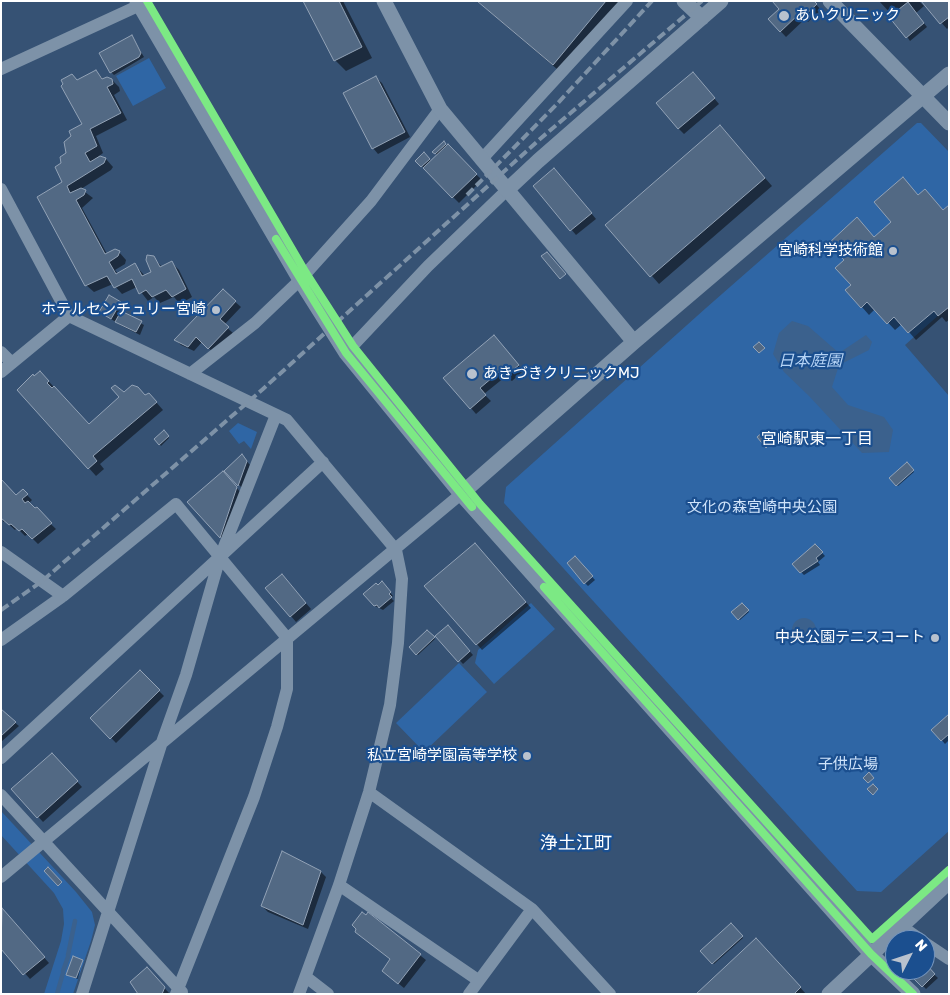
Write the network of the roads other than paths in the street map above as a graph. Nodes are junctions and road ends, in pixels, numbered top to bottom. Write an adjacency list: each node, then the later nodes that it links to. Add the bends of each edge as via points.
1 (384, 1): 11 (street)
2 (627, 1): 13 (street)
3 (684, 1): 7 (street)
4 (721, 1): 7 (street)
5 (830, 1): 10 (street)
6 (142, 3): 8 (street); 16 (street)
7 (702, 18): 15 (street)
8 (1, 69)
9 (949, 74): 10 (street)
10 (922, 96): 12 (street); 18 (street)
11 (440, 109): 13 (street); 16 (street, via 371,201)
12 (949, 123)
13 (482, 160): 15 (street)
14 (1, 189): 17 (street)
15 (508, 190): 18 (street); 20 (street, via 428,266)
16 (300, 280): 20 (street); 23 (street, via 255,323)
17 (69, 316): 21 (street); 23 (street)
18 (634, 342): 26 (street)
19 (1, 352): 21 (street)
20 (346, 353): 26 (street)
21 (12, 363): 22 (street)
22 (1, 372)
23 (190, 374): 24 (street)
24 (276, 414): 25 (street, via 287,420); 29 (street)
25 (322, 462): 27 (street); 29 (street)
26 (461, 494): 27 (street); 46 (street)
27 (396, 550): 31 (street); 35 (street, via 402,579 398,643 390,705)
28 (1, 552): 30 (street)
29 (220, 557): 30 (street, via 176,504); 31 (street); 33 (street, via 186,675); 34 (street)
30 (64, 596): 32 (street)
31 (287, 638): 33 (street); 50 (street, via 287,689 277,727 254,797)
32 (1, 640)
33 (161, 745): 37 (street); 42 (street)
34 (1, 758)
35 (369, 792): 40 (street); 41 (street)
36 (1, 795): 37 (street)
37 (44, 841): 38 (street); 42 (street)
38 (1, 878)
39 (949, 882): 43 (street)
40 (339, 885): 48 (street); 49 (street)
41 (532, 909): 49 (street); 55 (street)
42 (108, 911): 50 (street); 51 (street)
43 (901, 926): 44 (street); 46 (street)
44 (907, 930)
45 (935, 950): 47 (street)
46 (870, 954): 56 (street); 57 (street)
47 (949, 959)
48 (306, 977): 52 (street); 53 (street)
49 (478, 980): 54 (street)
50 (179, 991)
51 (82, 994)
52 (299, 994)
53 (328, 994)
54 (468, 994)
55 (610, 994)
56 (829, 994)
57 (913, 994)

